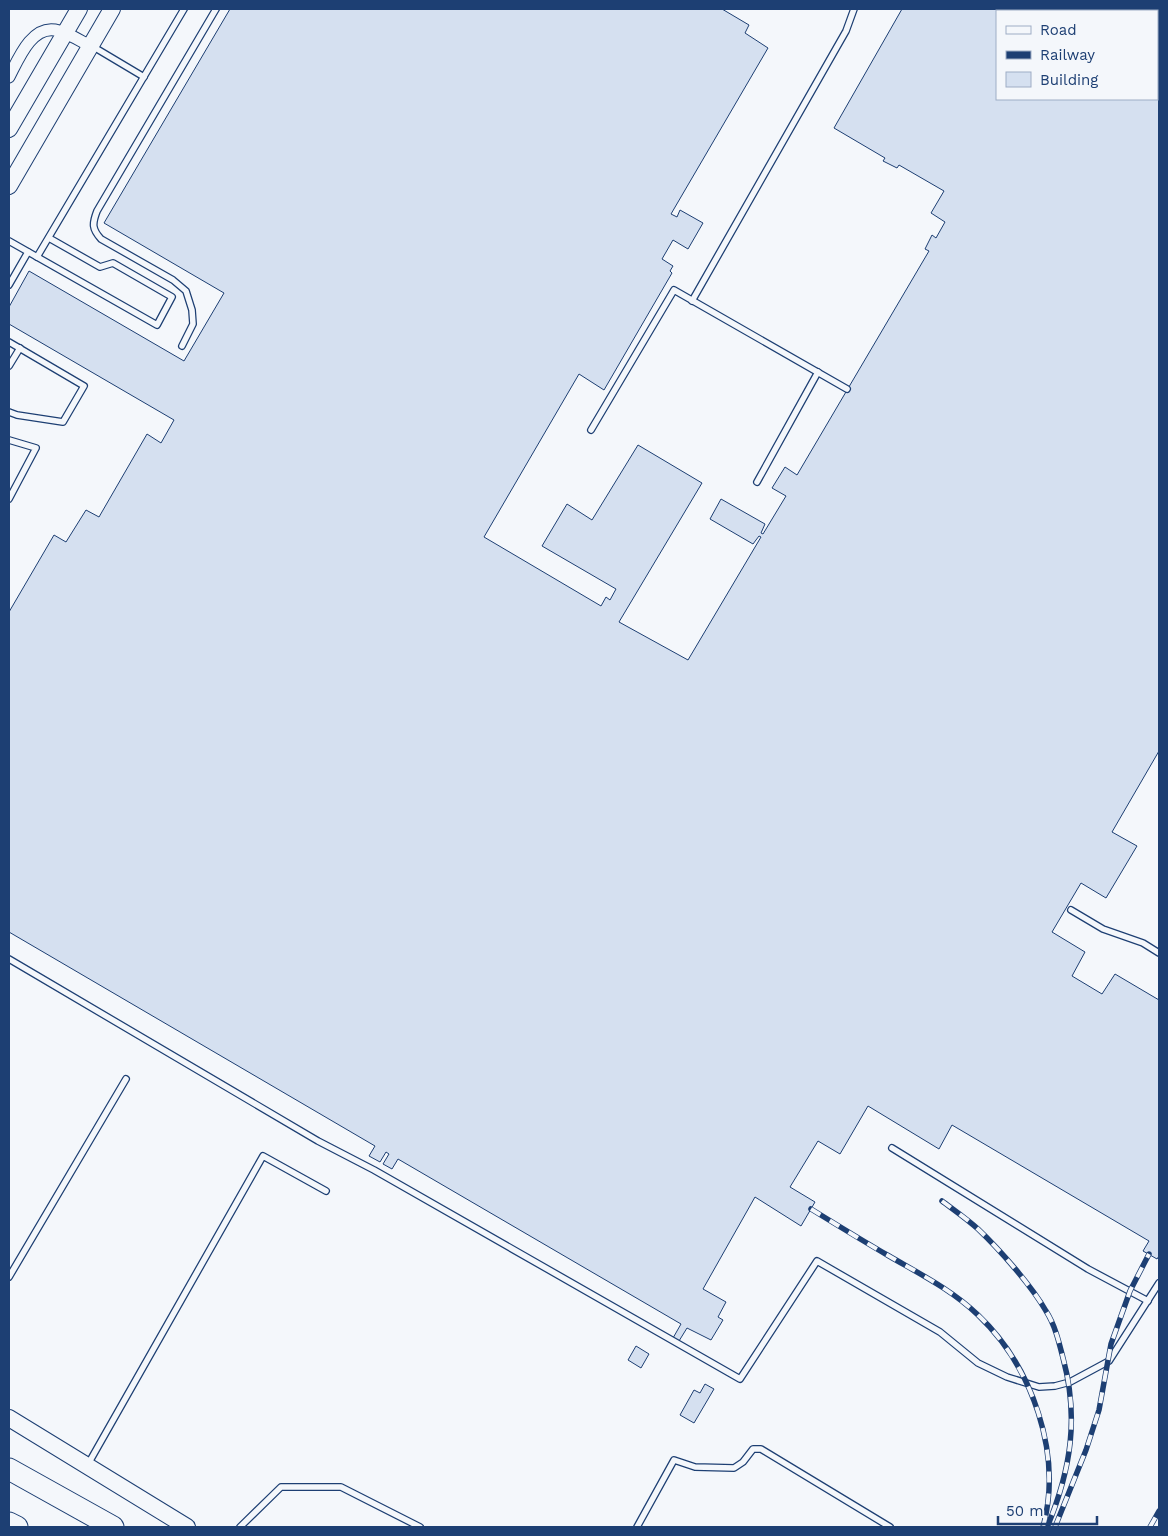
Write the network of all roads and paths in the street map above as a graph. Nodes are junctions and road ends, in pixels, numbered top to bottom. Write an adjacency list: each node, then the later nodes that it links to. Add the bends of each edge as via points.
1 (79, 9): 6 (main road)
2 (112, 9): 7 (main road)
3 (184, 9): 9 (lane)
4 (216, 9): 19 (lane, via 96,211 93,222 93,231 101,239 173,280 186,291 193,324)
5 (854, 9): 17 (lane, via 846,31)
6 (65, 33): 7 (street); 8 (street, via 53,29 34,37); 10 (main road)
7 (90, 46): 9 (lane); 11 (main road)
8 (9, 77)
9 (144, 77): 12 (lane)
10 (9, 129)
11 (9, 186)
12 (49, 238): 15 (lane); 15 (lane, via 100,267 113,263 172,297 157,325)
13 (9, 241): 14 (lane)
14 (28, 252): 15 (lane); 16 (lane)
15 (38, 257)
16 (9, 284)
17 (692, 301): 22 (lane); 25 (lane, via 674,290)
18 (9, 342): 20 (lane)
19 (182, 346)
20 (20, 348): 21 (lane); 24 (lane, via 84,386 63,422)
21 (9, 366)
22 (818, 372): 23 (lane); 27 (lane)
23 (847, 389)
24 (9, 412)
25 (591, 430)
26 (9, 440): 28 (lane, via 36,448)
27 (757, 482)
28 (9, 499)
29 (1071, 910): 30 (lane, via 1103,930 1143,943)
30 (1159, 953)
31 (9, 959): 37 (lane, via 309,1136 740,1379 817,1261 940,1332 978,1363 1039,1387 1070,1382 1109,1361)
32 (126, 1078): 35 (lane)
33 (892, 1148): 37 (lane, via 1088,1269)
34 (326, 1191): 39 (lane, via 263,1156)
35 (9, 1277)
36 (1159, 1283): 37 (lane)
37 (1148, 1301)
38 (9, 1418): 39 (main road)
39 (87, 1466): 44 (main road)
40 (9, 1469): 43 (highway)
41 (9, 1522): 42 (highway)
42 (17, 1527)
43 (113, 1527)
44 (187, 1527)
45 (240, 1527): 46 (lane, via 281,1487 341,1487)
46 (420, 1527)
47 (637, 1527): 48 (lane, via 674,1460 696,1467 734,1468 753,1449 761,1449)
48 (890, 1527)

